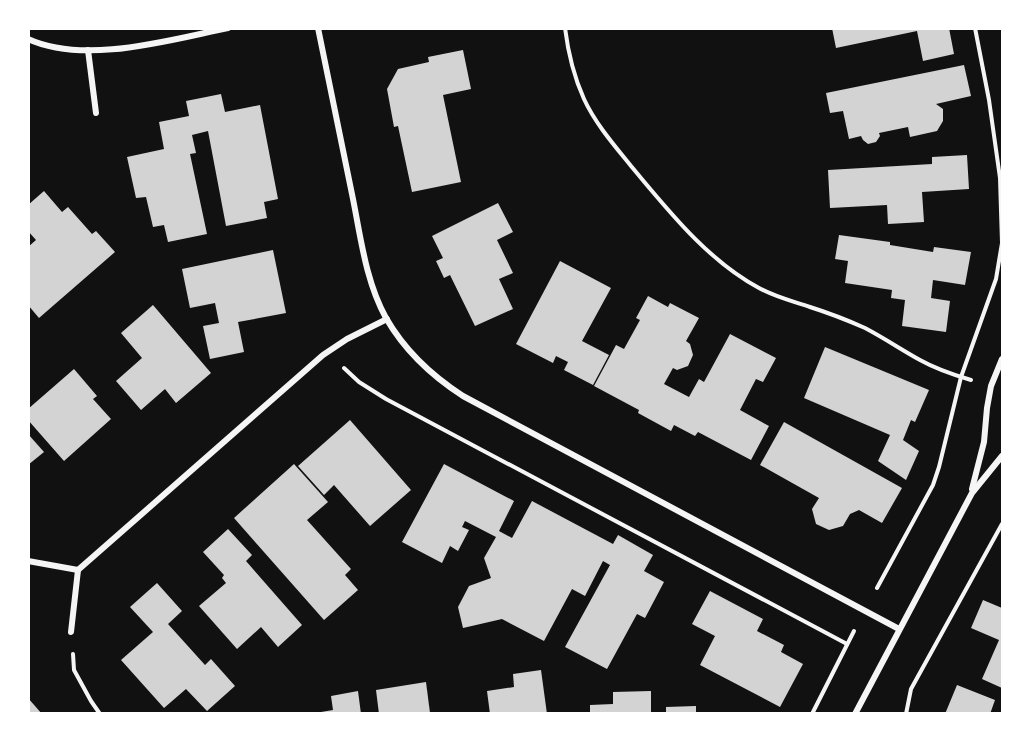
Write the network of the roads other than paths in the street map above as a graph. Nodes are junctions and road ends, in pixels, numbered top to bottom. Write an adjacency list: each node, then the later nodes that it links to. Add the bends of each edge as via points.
1 (228, 28): 4 (street, via 115,50)
2 (318, 28): 6 (street, via 369,276)
3 (28, 39): 4 (street, via 56,48)
4 (88, 50): 5 (street)
5 (96, 113)
6 (387, 319): 11 (street, via 328,351); 12 (street, via 424,367 463,396)
7 (1002, 359): 9 (street, via 991,386)
8 (1002, 456): 9 (street)
9 (972, 493): 12 (street)
10 (28, 561): 11 (street)
11 (78, 570): 13 (street)
12 (899, 629): 14 (street)
13 (71, 632)
14 (855, 714)

